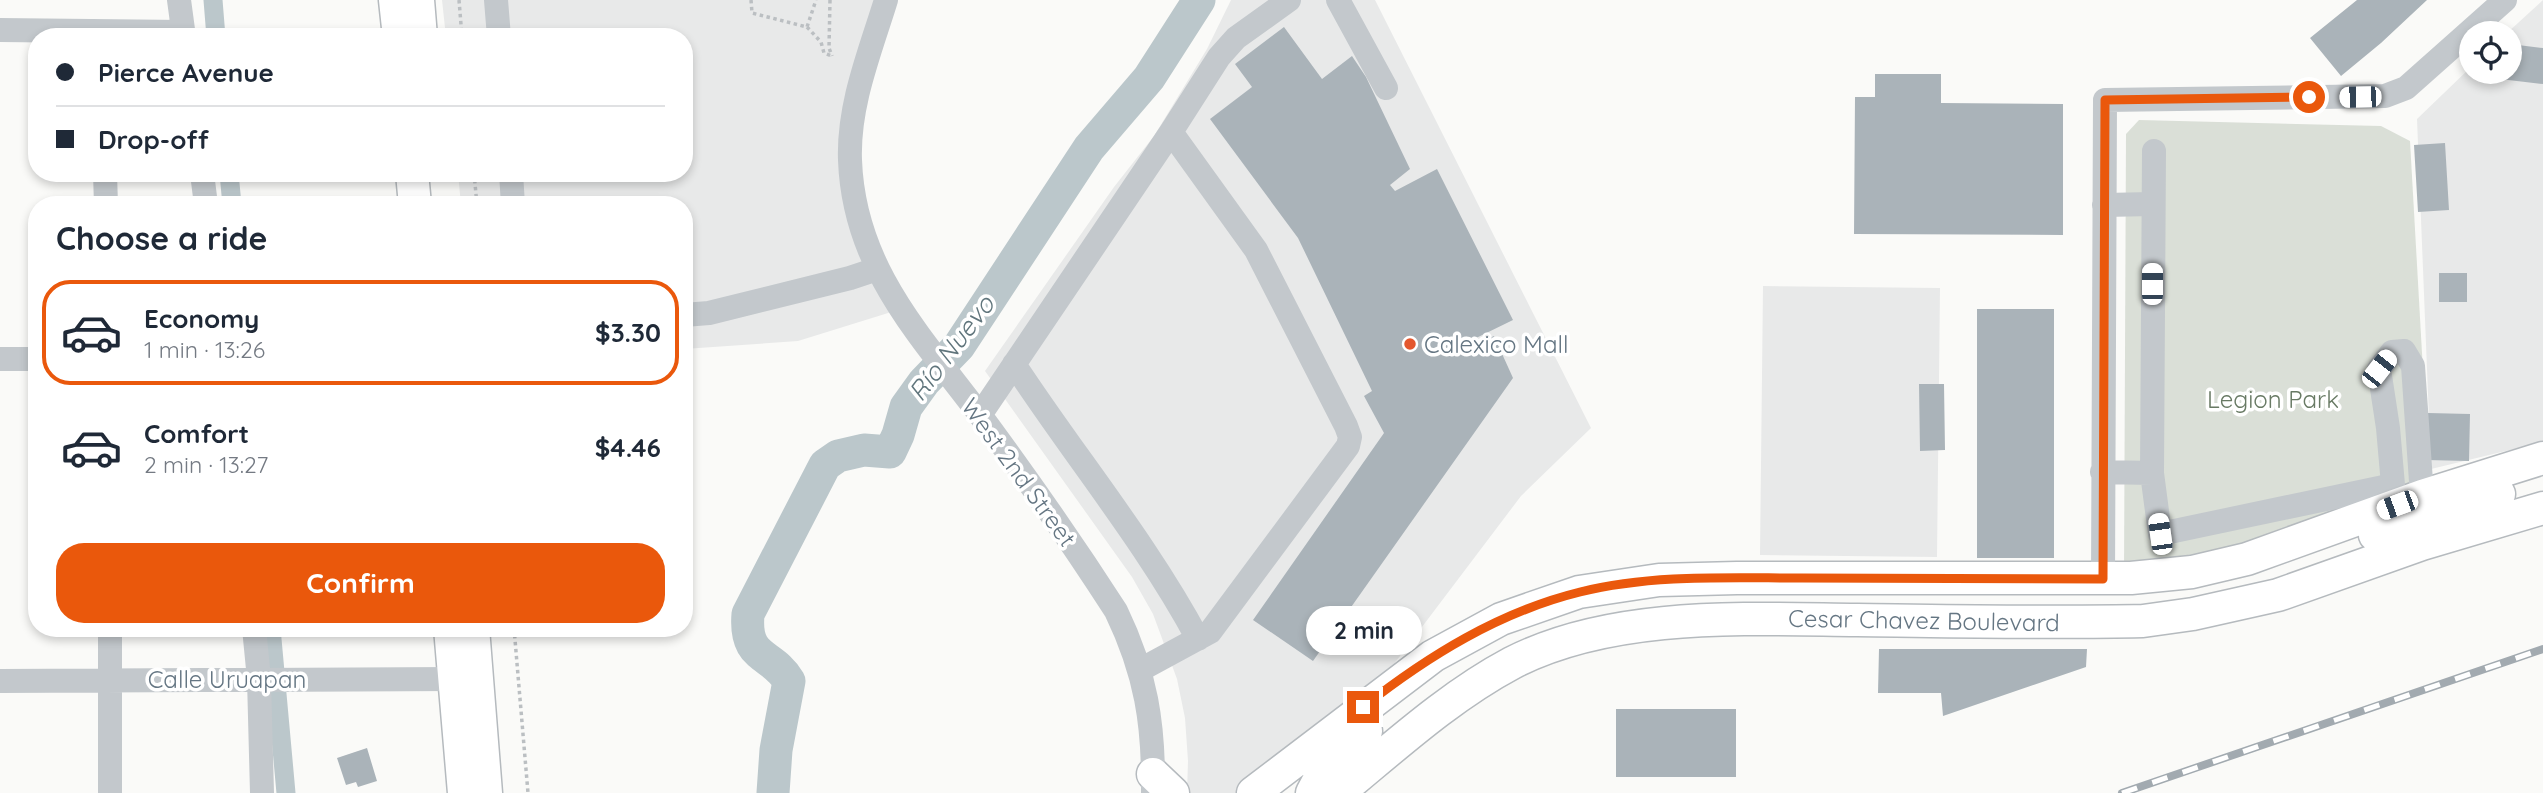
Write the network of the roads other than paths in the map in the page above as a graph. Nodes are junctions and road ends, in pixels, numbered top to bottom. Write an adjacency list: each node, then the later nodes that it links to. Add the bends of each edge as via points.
1 (179, 0): 9 (street)
2 (395, 0): 10 (main road)
3 (418, 0): 11 (main road)
4 (496, 0): 12 (street)
5 (886, 0): 20 (street, West 2nd Street, via 851,126 853,200)
6 (1289, 0): 16 (street, via 1236,38 1219,57)
7 (1338, 0): 15 (street)
8 (2505, 0): 19 (street, via 2406,88 2385,96 2105,100)
9 (182, 28)
10 (398, 28)
11 (420, 28)
12 (498, 28)
13 (0, 30): 14 (street)
14 (28, 31)
15 (1386, 88)
16 (1171, 132): 24 (street); 38 (street, via 1256,250 1350,437 1348,446 1222,617)
17 (2154, 151): 18 (street)
18 (2153, 204): 19 (street); 28 (street)
19 (2104, 205): 27 (street)
20 (877, 269): 21 (street); 25 (street, West 2nd Street, via 914,331)
21 (693, 314)
22 (0, 359): 23 (street)
23 (28, 359)
24 (1014, 365): 25 (street); 38 (street, via 1173,593)
25 (980, 415): 39 (street, West 2nd Street, via 1116,611)
26 (2543, 458): 31 (main road)
27 (2102, 472): 28 (street); 33 (street)
28 (2152, 473): 30 (street, via 2160,534)
29 (2543, 479): 50 (main road, Cesar Chavez Boulevard, via 2191,593 2115,598 1703,597 1580,612 1524,629 1444,669 1328,763)
30 (2393, 485): 31 (street); 31 (street, via 2379,369 2392,352 2404,351 2413,366)
31 (2421, 488): 33 (main road, via 2236,562 2161,576)
32 (2543, 508): 51 (main road, Cesar Chavez Boulevard, via 2422,544 2278,595 2143,621 1750,619 1600,634 1512,663 1456,699)
33 (2103, 579): 49 (main road, via 1737,578 1659,580 1579,592 1501,619 1433,656)
34 (110, 637): 40 (street)
35 (255, 637): 41 (street)
36 (451, 637): 42 (main road)
37 (474, 637): 48 (main road)
38 (1198, 639): 39 (street)
39 (1140, 670): 44 (street, West 2nd Street)
40 (110, 679): 41 (street, Calle Uruapan); 43 (street, Calle Uruapan); 45 (street)
41 (259, 679): 42 (street, Calle Uruapan); 46 (street)
42 (454, 679): 47 (main road)
43 (0, 681)
44 (1160, 787)
45 (110, 793)
46 (262, 793)
47 (464, 793)
48 (486, 793)
49 (1252, 793)
50 (1312, 793)
51 (1338, 793)

